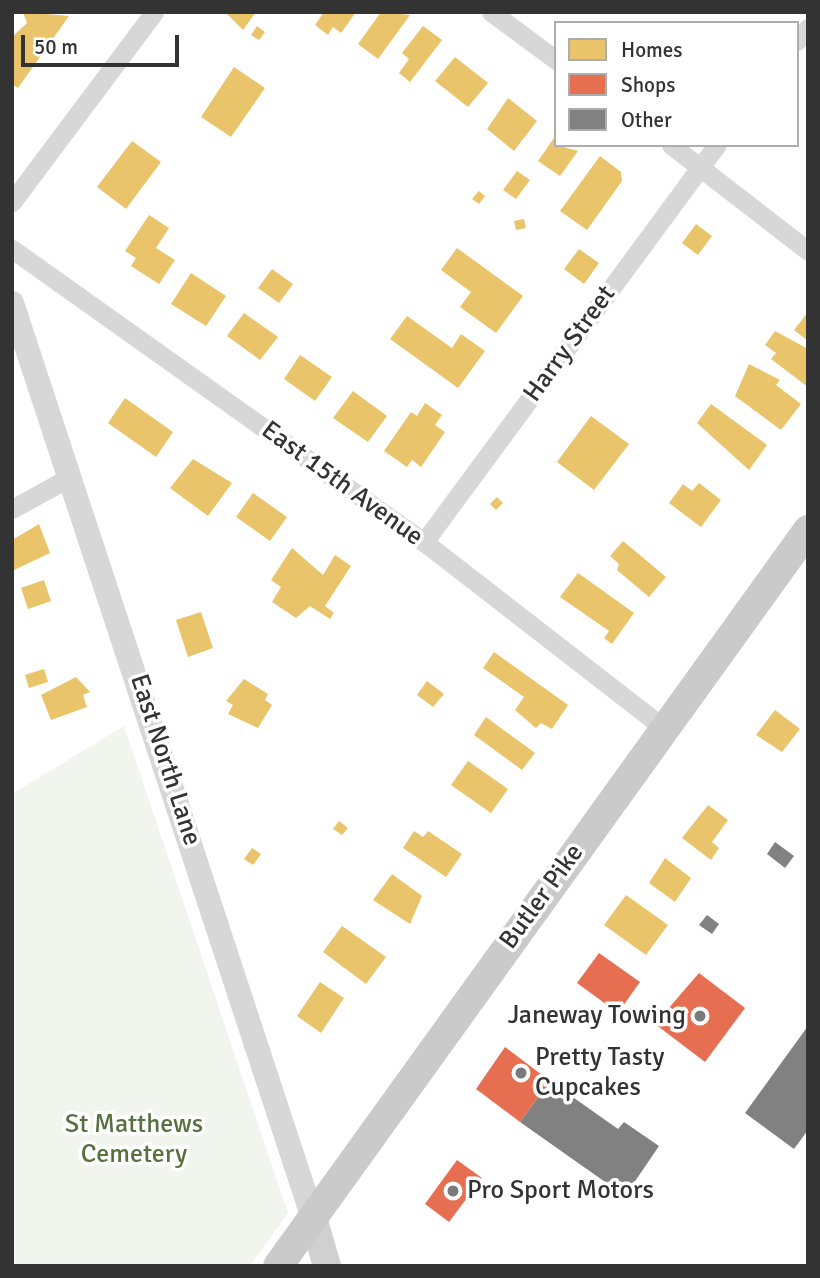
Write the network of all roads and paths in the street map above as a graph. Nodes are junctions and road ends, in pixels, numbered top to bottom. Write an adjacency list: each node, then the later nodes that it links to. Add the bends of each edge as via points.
1 (154, 12): 7 (street)
2 (491, 12): 3 (street)
3 (554, 59)
4 (674, 147): 6 (street)
5 (716, 147): 6 (street, Harry Street)
6 (701, 167): 9 (street); 14 (street, Harry Street)
7 (12, 202)
8 (12, 250): 14 (street, East 15th Avenue)
9 (808, 251)
10 (12, 303): 11 (street, East North Lane)
11 (70, 477): 12 (street); 16 (street, East North Lane)
12 (12, 509)
13 (808, 530): 15 (main road, Butler Pike)
14 (424, 542): 15 (street, East 15th Avenue)
15 (664, 728): 16 (main road, Butler Pike)
16 (313, 1218): 17 (main road, Butler Pike); 18 (main road)
17 (278, 1266)
18 (327, 1266)

